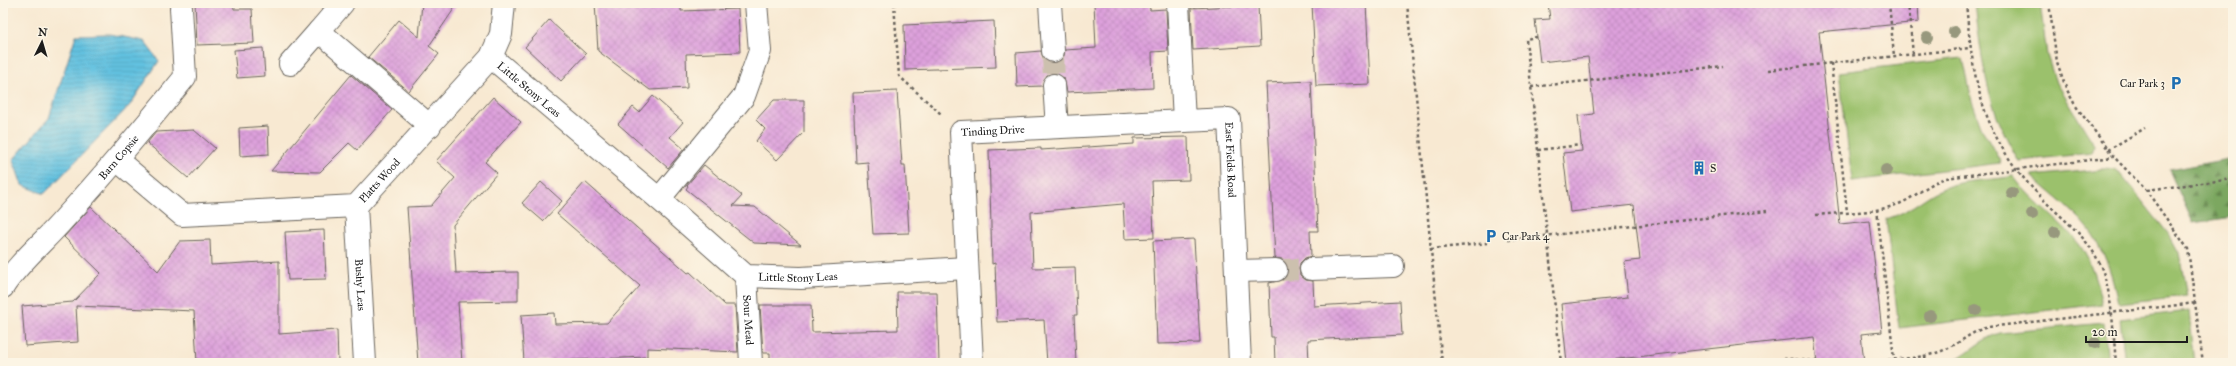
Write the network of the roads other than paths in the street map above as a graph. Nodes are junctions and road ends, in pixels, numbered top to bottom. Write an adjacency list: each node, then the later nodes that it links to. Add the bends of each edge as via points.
1 (343, 3): 7 (street)
2 (504, 3): 9 (street, Platts Wood, via 501,34)
3 (756, 3): 16 (street, via 760,51 744,96)
4 (1050, 3): 8 (street)
5 (1178, 3): 12 (street)
6 (181, 8): 15 (street, Barn Copsie, via 186,77)
7 (319, 31): 10 (street); 13 (street)
8 (1053, 51)
9 (491, 57): 13 (street, Platts Wood); 16 (street, Little Stony Leas)
10 (290, 64)
11 (1054, 85): 14 (street)
12 (1184, 121): 14 (street, Tinding Drive); 22 (street, East Fields Road, via 1229,119)
13 (430, 126): 17 (street, Platts Wood)
14 (1057, 128): 19 (street, Tinding Drive, via 961,132)
15 (117, 160): 17 (street, Platts Wood, via 182,215); 24 (street, Barn Copsie, via 43,244 11,274)
16 (659, 199): 23 (street, Little Stony Leas)
17 (356, 206): 25 (street, Bushy Leas)
18 (1393, 266): 20 (street)
19 (966, 268): 23 (street, Little Stony Leas, via 801,278); 27 (street, Tinding Drive)
20 (1311, 269)
21 (1276, 270): 22 (street)
22 (1236, 271): 28 (street, East Fields Road)
23 (746, 276): 26 (street, Sour Mead)
24 (3, 288)
25 (365, 363)
26 (751, 363)
27 (972, 363)
28 (1240, 363)

